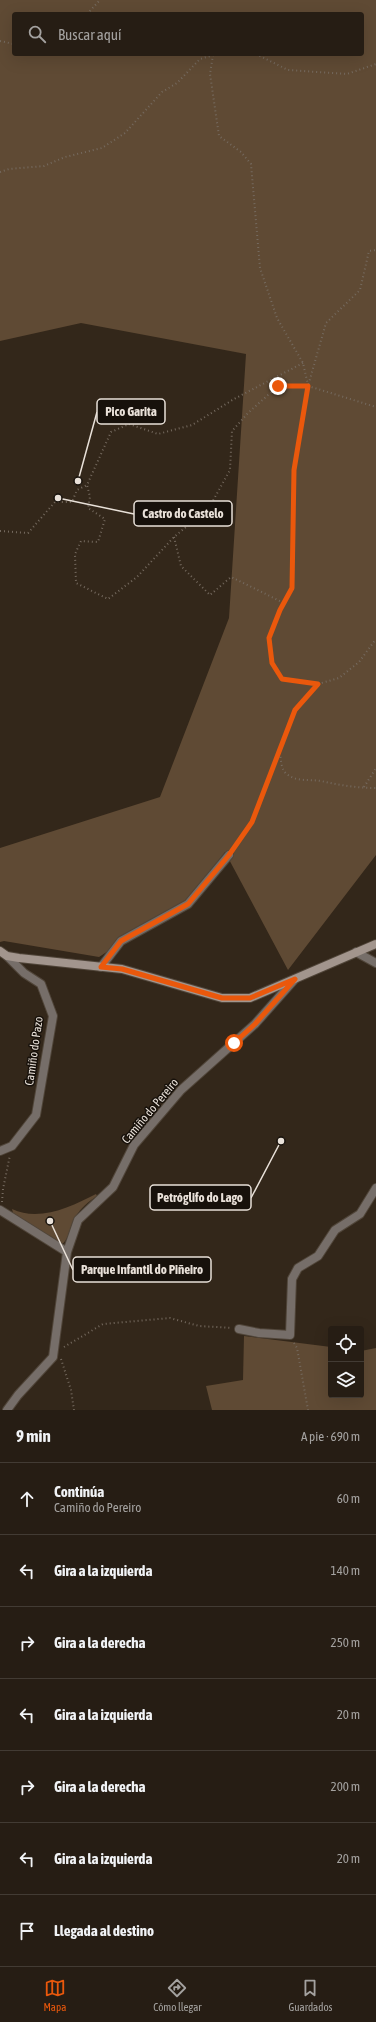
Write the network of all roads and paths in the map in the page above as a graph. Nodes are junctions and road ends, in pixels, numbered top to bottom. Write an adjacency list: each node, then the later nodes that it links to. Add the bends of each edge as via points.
1 (100, 0): 2 (path)
2 (89, 12)
3 (0, 41): 4 (path)
4 (12, 44)
5 (210, 56): 9 (path, via 200,60 177,83 162,92 125,133 102,148 65,157 44,166)
6 (213, 56): 11 (path, via 210,74 219,136 241,152 251,164 260,268 277,318)
7 (260, 56): 8 (path, via 288,70 348,74)
8 (376, 64)
9 (0, 172)
10 (376, 250): 12 (path, via 369,251 360,290 326,323)
11 (303, 363): 12 (path); 14 (path, via 234,399 192,425 158,434 129,424 111,432)
12 (308, 386): 13 (path); 16 (path, via 278,386 232,431 230,470 209,508); 17 (path, via 294,470 292,588)
13 (376, 407)
14 (87, 485): 15 (path, via 77,490 72,502 55,502 28,533); 16 (path, via 90,497 88,508 104,520 98,542 81,541 75,554 76,583 108,599 137,576)
15 (0, 531)
16 (174, 537): 17 (path, via 181,566 210,595 231,577)
17 (284, 603): 19 (path, via 269,638 272,663 282,679)
18 (376, 639): 19 (path, via 359,662 339,678)
19 (318, 684): 20 (path, via 295,710)
20 (280, 751): 22 (path, via 283,769 287,775 299,780); 24 (path, via 252,822)
21 (376, 768): 22 (path)
22 (364, 788): 23 (path)
23 (376, 788)
24 (229, 855): 29 (street, via 188,904 121,941)
25 (376, 944): 26 (street)
26 (356, 952): 28 (street); 30 (street)
27 (3, 954): 29 (street); 31 (street, Camiño do Pazo, via 41,984 52,1016 36,1115)
28 (376, 963)
29 (101, 967): 30 (street, via 122,969 222,998 250,998)
30 (295, 979): 35 (street, Camiño do Pereiro, via 255,1024 181,1090 134,1145 113,1187 78,1220)
31 (12, 1146): 32 (street, Camiño do Pazo); 34 (path)
32 (0, 1151)
33 (376, 1188): 37 (street, via 360,1214 335,1230 318,1256 298,1268 292,1279)
34 (1, 1210): 35 (street)
35 (67, 1252): 38 (street, Camiño do Pereiro)
36 (239, 1329): 37 (street); 38 (path, via 199,1326 170,1318 103,1324 59,1350)
37 (290, 1335): 41 (path, via 297,1348)
38 (57, 1357): 39 (street, via 18,1395); 40 (path, via 71,1390)
39 (7, 1410)
40 (74, 1410)
41 (308, 1410)

